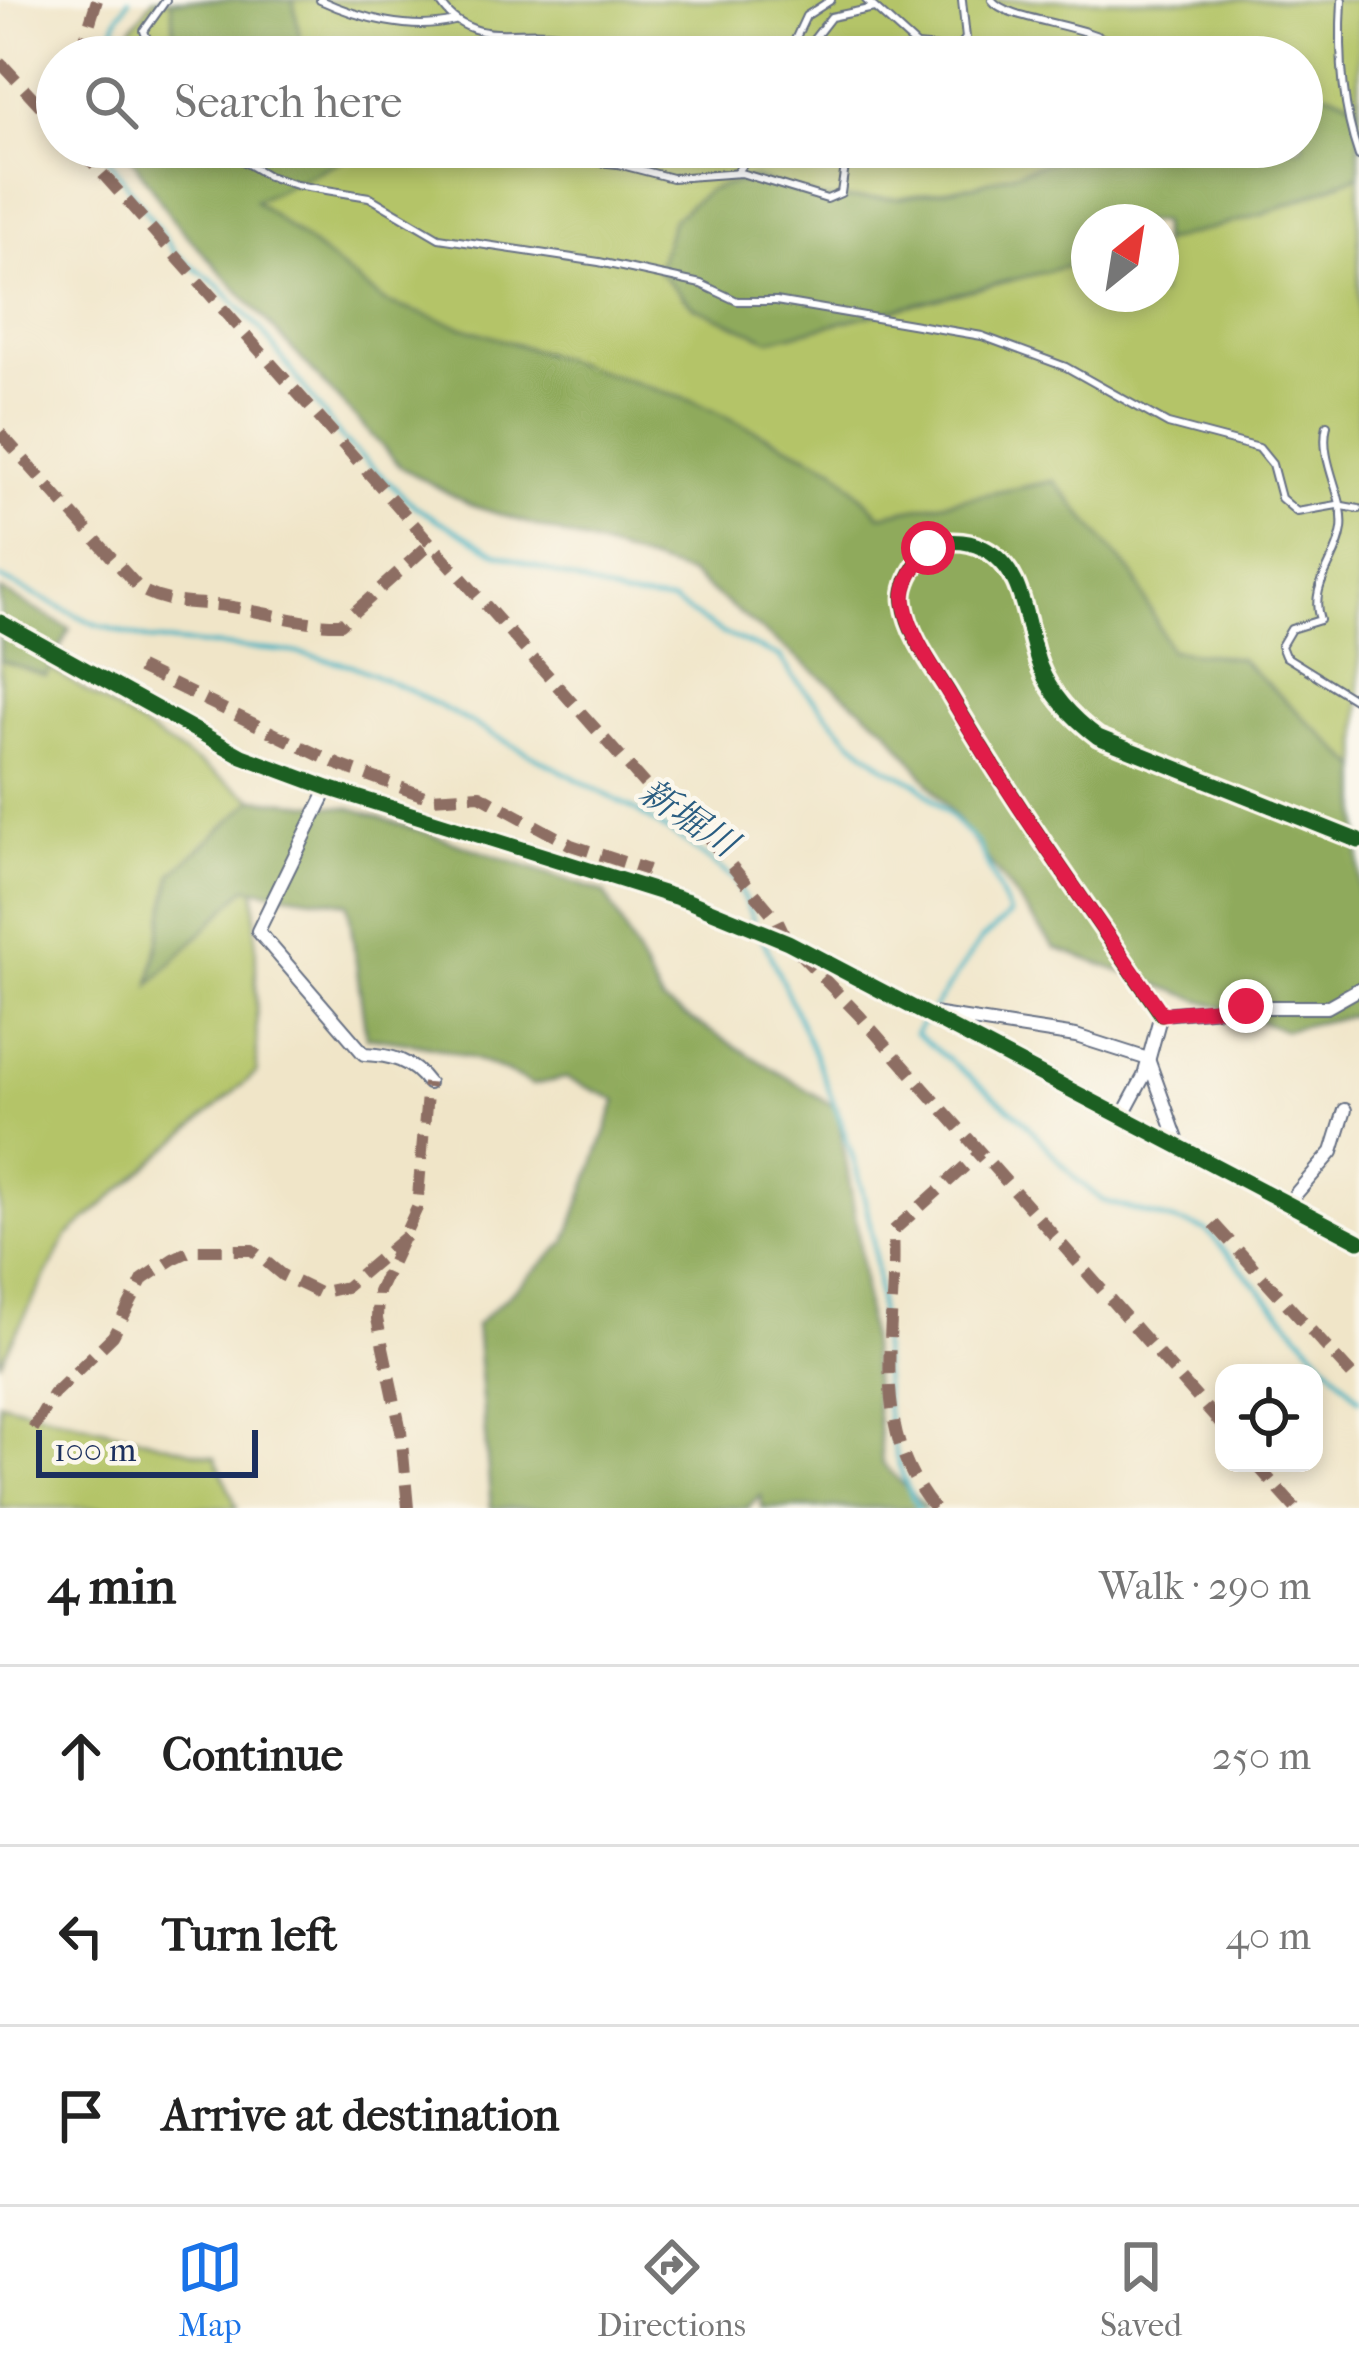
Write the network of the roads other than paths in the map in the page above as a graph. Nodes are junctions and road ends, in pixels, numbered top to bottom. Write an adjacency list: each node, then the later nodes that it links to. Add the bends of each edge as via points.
1 (166, 0): 11 (lane)
2 (320, 0): 10 (lane, via 408,24)
3 (439, 0): 10 (lane)
4 (831, 0): 13 (lane, via 806,16)
5 (866, 0): 9 (lane)
6 (962, 0): 16 (lane)
7 (992, 0): 17 (lane, via 1012,14)
8 (1342, 0): 18 (lane, via 1348,126)
9 (874, 8): 14 (lane, via 830,17); 15 (lane)
10 (454, 21): 12 (lane, via 490,34)
11 (146, 36)
12 (572, 36)
13 (796, 36)
14 (816, 36)
15 (906, 36)
16 (966, 36)
17 (1103, 36)
18 (1359, 156)
19 (259, 168): 25 (lane, via 369,197 439,238 640,271 737,301 982,336 1066,368 1168,424 1259,448 1289,508)
20 (633, 168): 23 (lane, via 672,178)
21 (740, 168): 23 (lane)
22 (845, 168): 23 (lane, via 841,193 827,199)
23 (736, 173)
24 (1327, 424): 25 (lane)
25 (1337, 505): 26 (lane); 28 (lane, via 1342,527 1318,588 1320,620 1291,629 1281,646)
26 (1359, 509)
27 (0, 622): 29 (street, via 242,755)
28 (1359, 703)
29 (328, 788): 32 (street, via 688,902 788,942); 35 (street, via 258,932 364,1054 390,1054)
30 (1359, 841): 33 (street, via 1098,736 1068,712 1041,670 1012,571 971,544 928,548 904,593 922,646 984,754)
31 (1359, 989): 33 (street, via 1327,1007)
32 (926, 1013): 34 (street, via 1076,1036); 37 (street)
33 (1162, 1014): 34 (street)
34 (1148, 1059): 37 (street); 38 (street)
35 (428, 1083)
36 (1345, 1110): 39 (street, via 1332,1152)
37 (1123, 1115): 38 (street)
38 (1179, 1145): 39 (street)
39 (1288, 1203): 40 (street)
40 (1359, 1241)

